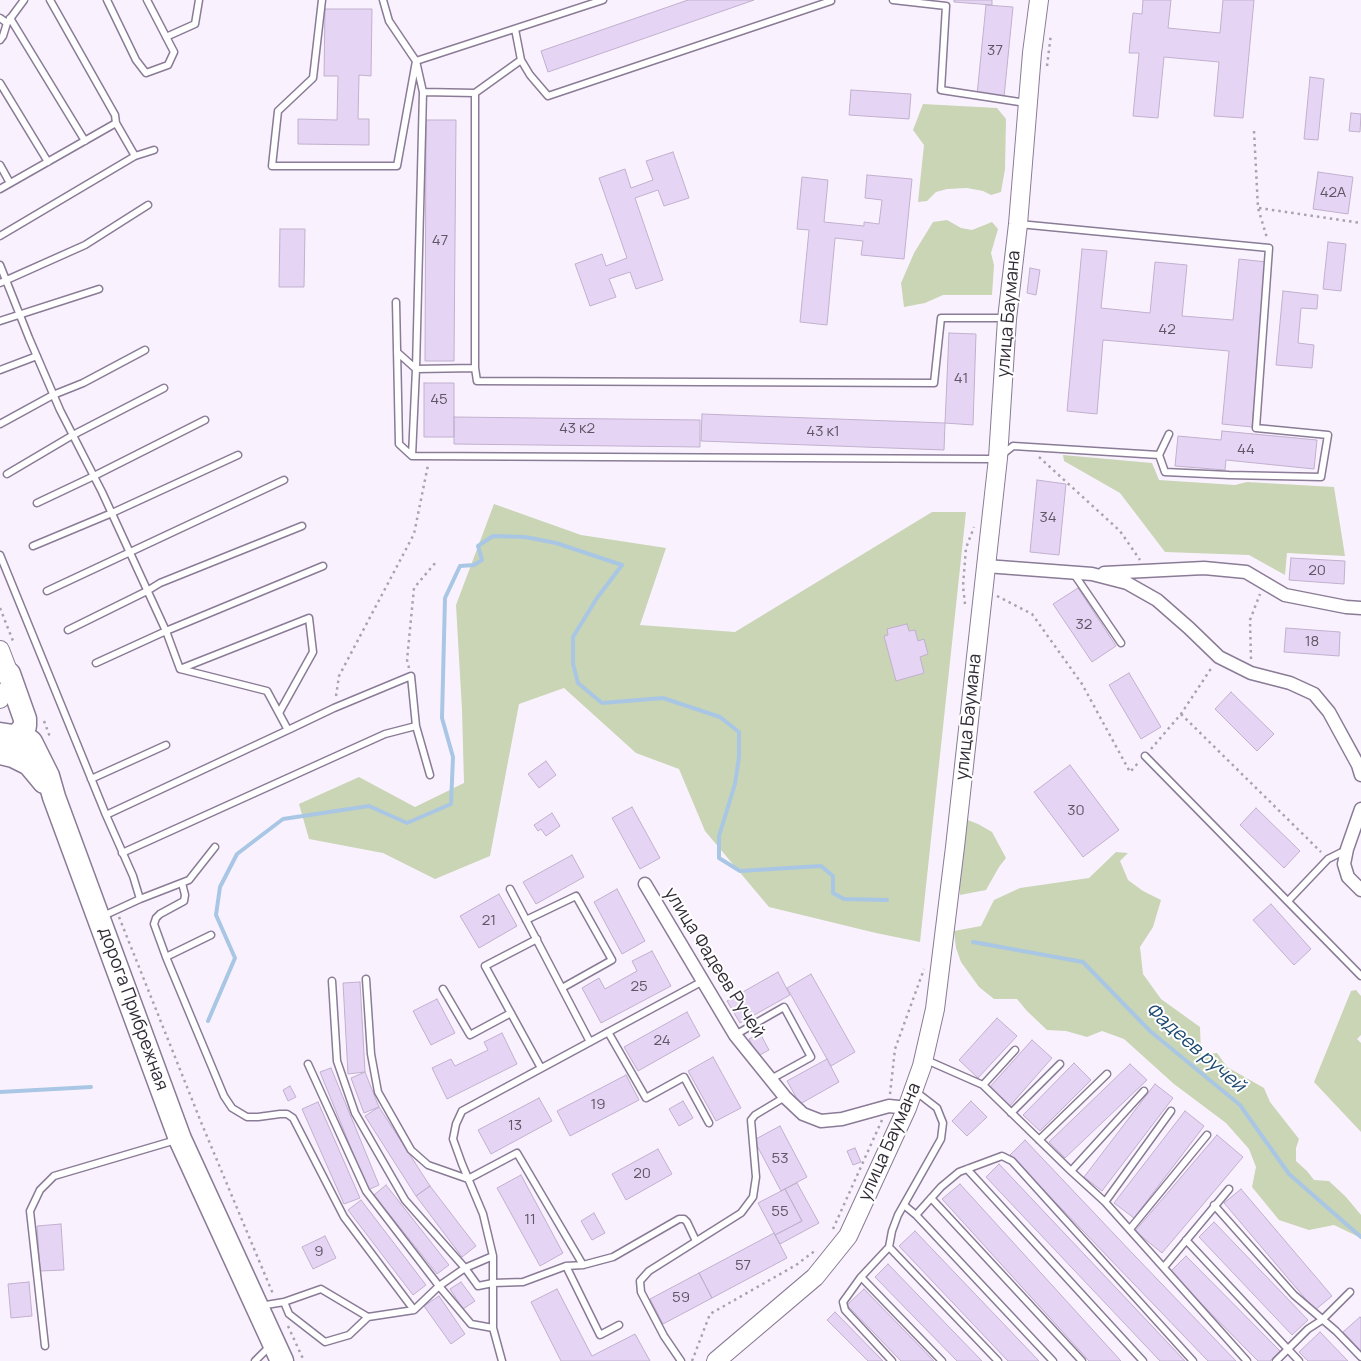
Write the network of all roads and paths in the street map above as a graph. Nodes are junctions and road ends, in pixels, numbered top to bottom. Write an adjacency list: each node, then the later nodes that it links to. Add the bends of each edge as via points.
1 (24, 0): 13 (lane)
2 (50, 0): 23 (lane, via 115,115)
3 (107, 0): 15 (lane, via 136,60 146,73 168,65 174,52)
4 (147, 0): 15 (lane)
5 (199, 0): 15 (lane, via 195,24)
6 (322, 0): 18 (lane, via 313,78 278,111 272,166 397,166)
7 (383, 0): 18 (lane, via 390,21)
8 (603, 0): 14 (lane)
9 (893, 0): 22 (lane, via 946,6 941,90)
10 (1039, 0): 22 (street, улица Баумана)
11 (831, 1): 17 (lane, via 548,96)
12 (0, 18): 13 (lane)
13 (9, 20): 16 (lane); 25 (lane)
14 (515, 30): 17 (lane); 18 (lane)
15 (166, 38)
16 (0, 40)
17 (521, 60): 21 (lane)
18 (416, 61): 20 (lane)
19 (0, 83): 28 (lane)
20 (423, 92): 21 (lane); 49 (lane)
21 (475, 93): 48 (lane)
22 (1027, 103): 35 (street, улица Баумана)
23 (116, 123): 25 (lane); 27 (lane)
24 (1254, 130): 33 (path)
25 (86, 141): 28 (lane)
26 (154, 150): 27 (lane)
27 (135, 156): 36 (lane)
28 (48, 162): 30 (lane)
29 (0, 165): 30 (lane)
30 (10, 183): 31 (lane)
31 (0, 188)
32 (148, 205): 39 (lane, via 85,245)
33 (1258, 208): 34 (path); 37 (path)
34 (1361, 222)
35 (1018, 224): 37 (lane); 43 (street, улица Баумана)
36 (0, 236)
37 (1270, 248): 61 (lane, via 1256,428 1328,435 1321,476 1166,472)
38 (0, 265): 39 (lane)
39 (3, 281): 42 (lane)
40 (99, 289): 42 (lane)
41 (396, 302): 46 (lane)
42 (20, 314): 44 (lane); 47 (lane)
43 (1007, 318): 48 (lane, via 941,318 934,383 477,381); 62 (street, улица Баумана)
44 (0, 321)
45 (145, 350): 52 (lane)
46 (398, 352): 49 (lane); 59 (lane, via 399,444)
47 (37, 356): 50 (lane); 52 (lane)
48 (475, 368): 49 (lane)
49 (416, 369): 59 (lane)
50 (0, 370)
51 (164, 388): 56 (lane)
52 (54, 395): 54 (lane); 56 (lane)
53 (205, 420): 64 (lane)
54 (0, 424)
55 (1169, 434): 61 (lane)
56 (73, 435): 63 (lane); 64 (lane)
57 (1027, 447): 61 (lane); 62 (lane, via 1013,446); 76 (path, via 1120,531)
58 (238, 455): 67 (lane)
59 (412, 456): 60 (lane)
60 (430, 456): 62 (lane); 95 (path, via 414,534 339,676)
61 (1159, 456)
62 (998, 458): 75 (street, улица Баумана)
63 (7, 474)
64 (94, 476): 66 (lane); 67 (lane)
65 (284, 480): 71 (lane)
66 (38, 502)
67 (112, 514): 70 (lane); 71 (lane)
68 (977, 522): 84 (path, via 966,548)
69 (302, 526): 81 (lane)
70 (33, 546)
71 (129, 553): 80 (lane); 81 (lane)
72 (0, 555): 108 (lane)
73 (436, 562): 92 (path, via 414,588 407,660)
74 (323, 566): 86 (lane)
75 (986, 566): 77 (street); 139 (street, улица Баумана, via 937,999)
76 (1147, 571): 78 (street); 79 (street, via 1204,568 1246,572)
77 (1073, 573): 78 (street); 87 (lane)
78 (1092, 574): 91 (street, via 1127,583 1157,600 1219,657)
79 (1268, 586): 83 (street, via 1285,595); 91 (path, via 1259,595 1250,620)
80 (47, 591)
81 (147, 591): 85 (lane); 86 (lane)
82 (0, 608): 88 (path)
83 (1361, 608)
84 (964, 613)
85 (68, 630)
86 (166, 631): 89 (lane); 90 (lane)
87 (1121, 643)
88 (7, 646): 93 (street, дорога Прибрежная)
89 (96, 663)
90 (180, 669): 96 (lane, via 267,691); 96 (lane, via 309,618 313,652)
91 (1251, 673): 106 (street, via 1290,683 1314,694 1329,712)
92 (411, 676): 95 (lane); 99 (lane)
93 (4, 684): 94 (street); 101 (highway, via 25,719 25,726); 109 (street, дорога Прибрежная)
94 (0, 699)
95 (334, 708): 100 (lane)
96 (279, 713): 100 (lane)
97 (1181, 714): 115 (path)
98 (41, 715): 102 (path)
99 (416, 726): 107 (lane); 114 (lane, via 386,734)
100 (288, 730): 111 (lane)
101 (6, 738): 109 (highway, via 26,738 30,742)
102 (52, 743)
103 (166, 745): 108 (lane)
104 (0, 752): 109 (highway, via 29,764)
105 (1145, 756): 121 (lane)
106 (1361, 775)
107 (430, 776)
108 (92, 779): 111 (lane)
109 (51, 786): 122 (highway, дорога Прибрежная)
110 (1361, 809): 113 (street)
111 (106, 815): 114 (lane)
112 (214, 847): 116 (lane, via 190,880)
113 (1347, 849): 115 (lane); 119 (street, via 1344,864 1348,877)
114 (122, 853): 120 (lane)
115 (1328, 859): 121 (lane)
116 (182, 883): 120 (lane); 126 (lane, via 186,895 184,901 160,914 154,924)
117 (645, 884): 131 (street, улица Фадеев Ручей)
118 (510, 889): 123 (lane)
119 (1361, 890)
120 (140, 899): 122 (lane)
121 (1288, 901): 128 (lane)
122 (108, 914): 155 (highway, дорога Прибрежная); 181 (path, via 201,1122)
123 (526, 920): 125 (lane); 132 (lane, via 576,896 612,960)
124 (211, 935): 126 (lane)
125 (536, 939): 132 (lane); 134 (lane, via 485,966)
126 (166, 957): 182 (lane, via 224,1096 232,1108 247,1117 287,1114 293,1118 344,1217)
127 (926, 964): 149 (path, via 895,1049)
128 (1361, 976)
129 (366, 979): 159 (lane, via 371,1054 378,1092 411,1150 428,1165)
130 (332, 981): 176 (lane, via 337,1061 355,1113 405,1200)
131 (703, 981): 135 (lane); 136 (street, улица Фадеев Ручей)
132 (562, 988): 137 (lane)
133 (443, 989): 134 (lane, via 470,1035)
134 (511, 1013): 142 (lane)
135 (608, 1032): 137 (lane); 153 (lane, via 646,1098 684,1078)
136 (735, 1034): 144 (street, улица Фадеев Ручей); 144 (lane, via 784,1007 811,1057)
137 (590, 1042): 142 (lane)
138 (1015, 1050): 145 (lane)
139 (923, 1059): 145 (lane); 146 (street, улица Баумана)
140 (308, 1064): 179 (lane, via 366,1191)
141 (1060, 1064): 152 (lane)
142 (541, 1068): 159 (lane, via 462,1111 453,1139)
143 (1107, 1074): 156 (lane)
144 (771, 1079): 148 (street, улица Фадеев Ручей)
145 (983, 1085): 152 (lane)
146 (914, 1090): 150 (street, улица Баумана); 163 (lane, via 937,1108 943,1129 941,1139)
147 (1144, 1091): 158 (lane)
148 (785, 1097): 149 (street, улица Фадеев Ручей, via 803,1114 821,1121 842,1119); 169 (lane, via 751,1120 756,1177 753,1197 740,1212)
149 (889, 1106): 150 (street, улица Фадеев Ручей); 167 (path)
150 (907, 1108): 196 (street, улица Баумана, via 848,1236 814,1277)
151 (1171, 1111): 162 (lane)
152 (1011, 1113): 156 (lane)
153 (709, 1123)
154 (1207, 1135): 166 (lane)
155 (180, 1139): 181 (highway, дорога Прибрежная); 187 (lane, via 54,1176 40,1190 30,1211)
156 (1039, 1140): 158 (lane)
157 (967, 1168): 161 (lane, via 950,1178); 202 (lane); 203 (lane, via 1002,1156 1012,1160)
158 (1071, 1171): 162 (lane)
159 (468, 1179): 172 (lane, via 483,1214); 173 (lane, via 517,1153)
160 (1229, 1189): 164 (lane)
161 (931, 1198): 165 (lane); 201 (lane)
162 (1105, 1202): 166 (lane)
163 (904, 1205): 165 (lane); 170 (lane, via 892,1231)
164 (1214, 1205): 168 (lane); 184 (lane, via 1294,1295)
165 (916, 1215): 200 (lane)
166 (1130, 1229): 175 (lane)
167 (831, 1233)
168 (1186, 1240): 175 (lane); 188 (lane)
169 (696, 1241): 173 (lane, via 687,1222 679,1219 613,1257); 194 (lane, via 649,1271 640,1281 641,1292)
170 (889, 1247): 177 (lane); 199 (lane)
171 (819, 1248): 195 (path, via 796,1265 710,1314)
172 (493, 1256): 176 (lane); 178 (lane)
173 (583, 1265): 174 (lane)
174 (566, 1266): 178 (lane, via 523,1282); 185 (lane, via 600,1335)
175 (1164, 1267): 204 (lane)
176 (465, 1268): 178 (lane, via 478,1286); 179 (lane)
177 (861, 1277): 197 (lane, via 843,1302 845,1310); 198 (lane)
178 (493, 1283): 186 (lane)
179 (439, 1286): 182 (lane); 186 (lane, via 472,1324)
180 (1350, 1292): 184 (lane)
181 (273, 1304): 183 (lane, via 321,1289); 183 (lane, via 325,1342 349,1335); 189 (highway, дорога Прибрежная); 192 (path)
182 (414, 1310): 183 (lane)
183 (368, 1317)
184 (1322, 1320): 188 (lane); 190 (lane)
185 (620, 1325)
186 (493, 1328): 193 (lane)
187 (45, 1346)
188 (1288, 1349): 205 (lane); 206 (lane)
189 (278, 1351): 191 (lane)
190 (1361, 1357)
191 (255, 1361)
192 (304, 1361)
193 (502, 1361)
194 (681, 1361)
195 (692, 1361)
196 (716, 1361)
197 (892, 1361)
198 (942, 1361)
199 (998, 1361)
200 (1053, 1361)
201 (1082, 1361)
202 (1143, 1361)
203 (1193, 1361)
204 (1247, 1361)
205 (1276, 1361)
206 (1299, 1361)

